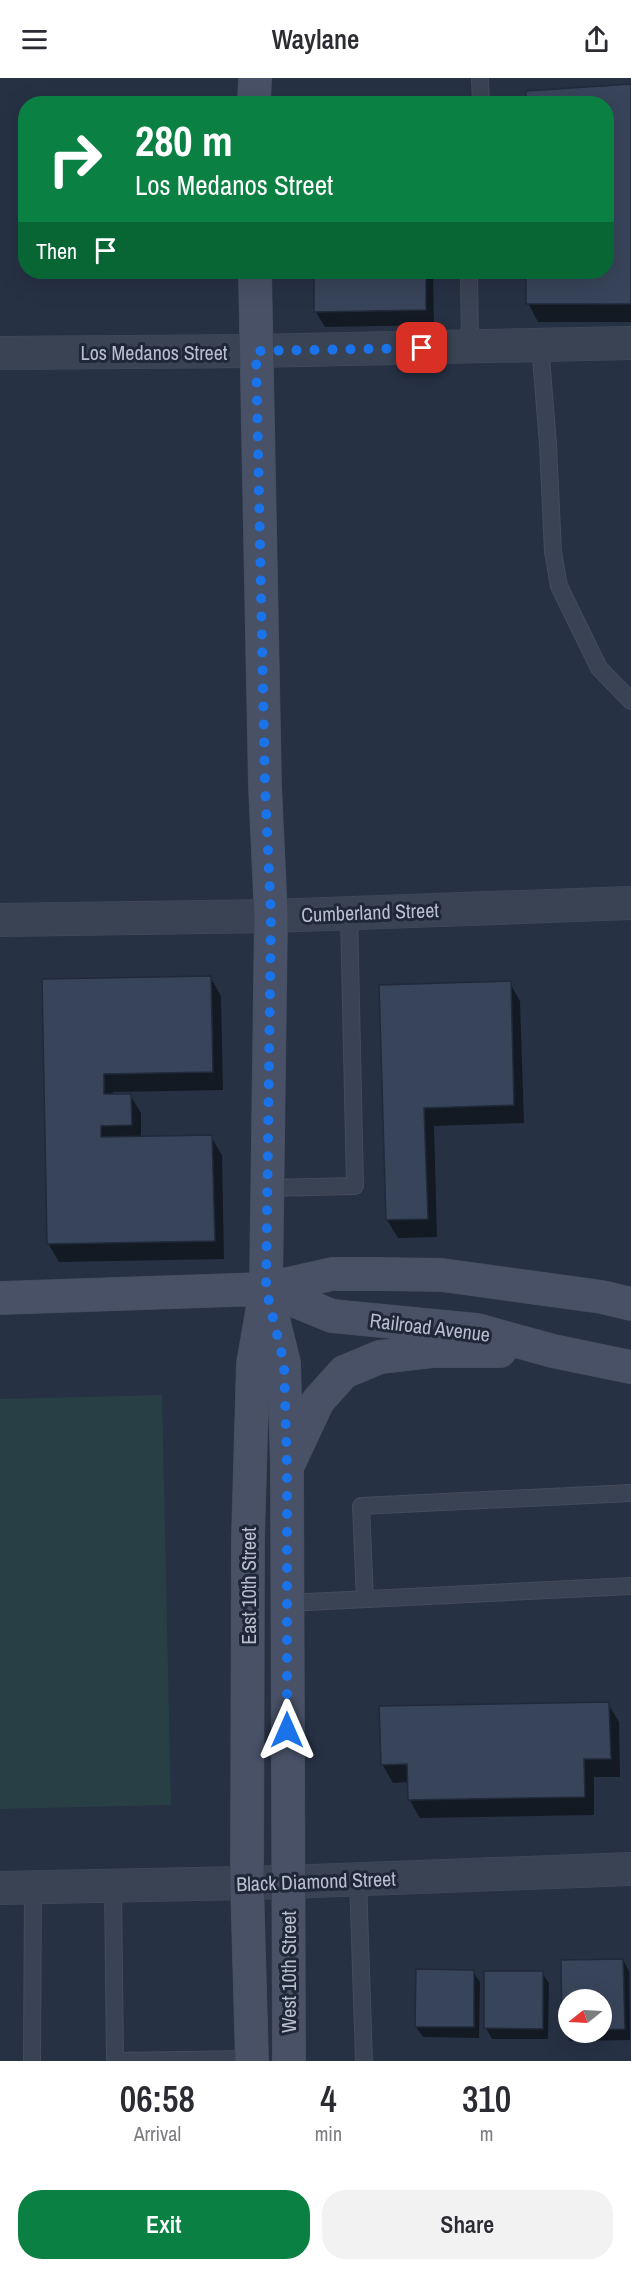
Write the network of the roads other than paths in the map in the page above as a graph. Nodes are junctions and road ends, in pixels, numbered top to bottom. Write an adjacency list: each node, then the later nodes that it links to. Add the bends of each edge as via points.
1 (255, 78): 3 (main road)
2 (480, 78): 4 (lane)
3 (254, 96)
4 (481, 96)
5 (255, 279): 10 (main road, East 10th Street)
6 (469, 279): 9 (lane)
7 (631, 343): 8 (street, Los Medanos Street)
8 (540, 345): 9 (street, Los Medanos Street); 12 (lane, via 553,552 559,586 599,668)
9 (470, 347): 10 (street, Los Medanos Street)
10 (256, 351): 11 (street, Los Medanos Street); 15 (main road, East 10th Street)
11 (0, 353)
12 (631, 701)
13 (631, 903): 14 (street, Cumberland Street)
14 (349, 913): 15 (street, Cumberland Street); 17 (lane, via 355,1186)
15 (271, 916): 16 (street, Cumberland Street); 17 (main road, East 10th Street)
16 (0, 920)
17 (267, 1188): 18 (main road, East 10th Street)
18 (266, 1289): 19 (main road, Railroad Avenue); 20 (main road, Railroad Avenue, via 332,1274 442,1275); 21 (main road, Railroad Avenue, via 332,1316 477,1330); 23 (main road, East 10th Street, via 284,1363); 31 (main road, East 10th Street, via 252,1385)
19 (0, 1299)
20 (631, 1304)
21 (553, 1351): 22 (main road, Railroad Avenue); 23 (main road, via 433,1351 380,1357 344,1372 318,1401)
22 (631, 1367)
23 (287, 1467): 27 (main road, East 10th Street)
24 (631, 1492): 26 (lane, via 361,1506)
25 (631, 1586): 26 (lane)
26 (365, 1599): 27 (lane)
27 (287, 1603): 30 (main road, East 10th Street)
28 (631, 1869): 29 (street, Black Diamond Street)
29 (358, 1879): 30 (street, Black Diamond Street); 38 (lane)
30 (287, 1882): 31 (street, Black Diamond Street); 37 (main road, West 10th Street)
31 (247, 1883): 32 (street, Black Diamond Street); 35 (main road, West 10th Street)
32 (113, 1886): 33 (street, Black Diamond Street); 35 (lane, via 115,2061)
33 (33, 1887): 34 (street, Black Diamond Street); 36 (lane)
34 (0, 1888)
35 (252, 2060)
36 (32, 2061)
37 (289, 2061)
38 (364, 2061)

